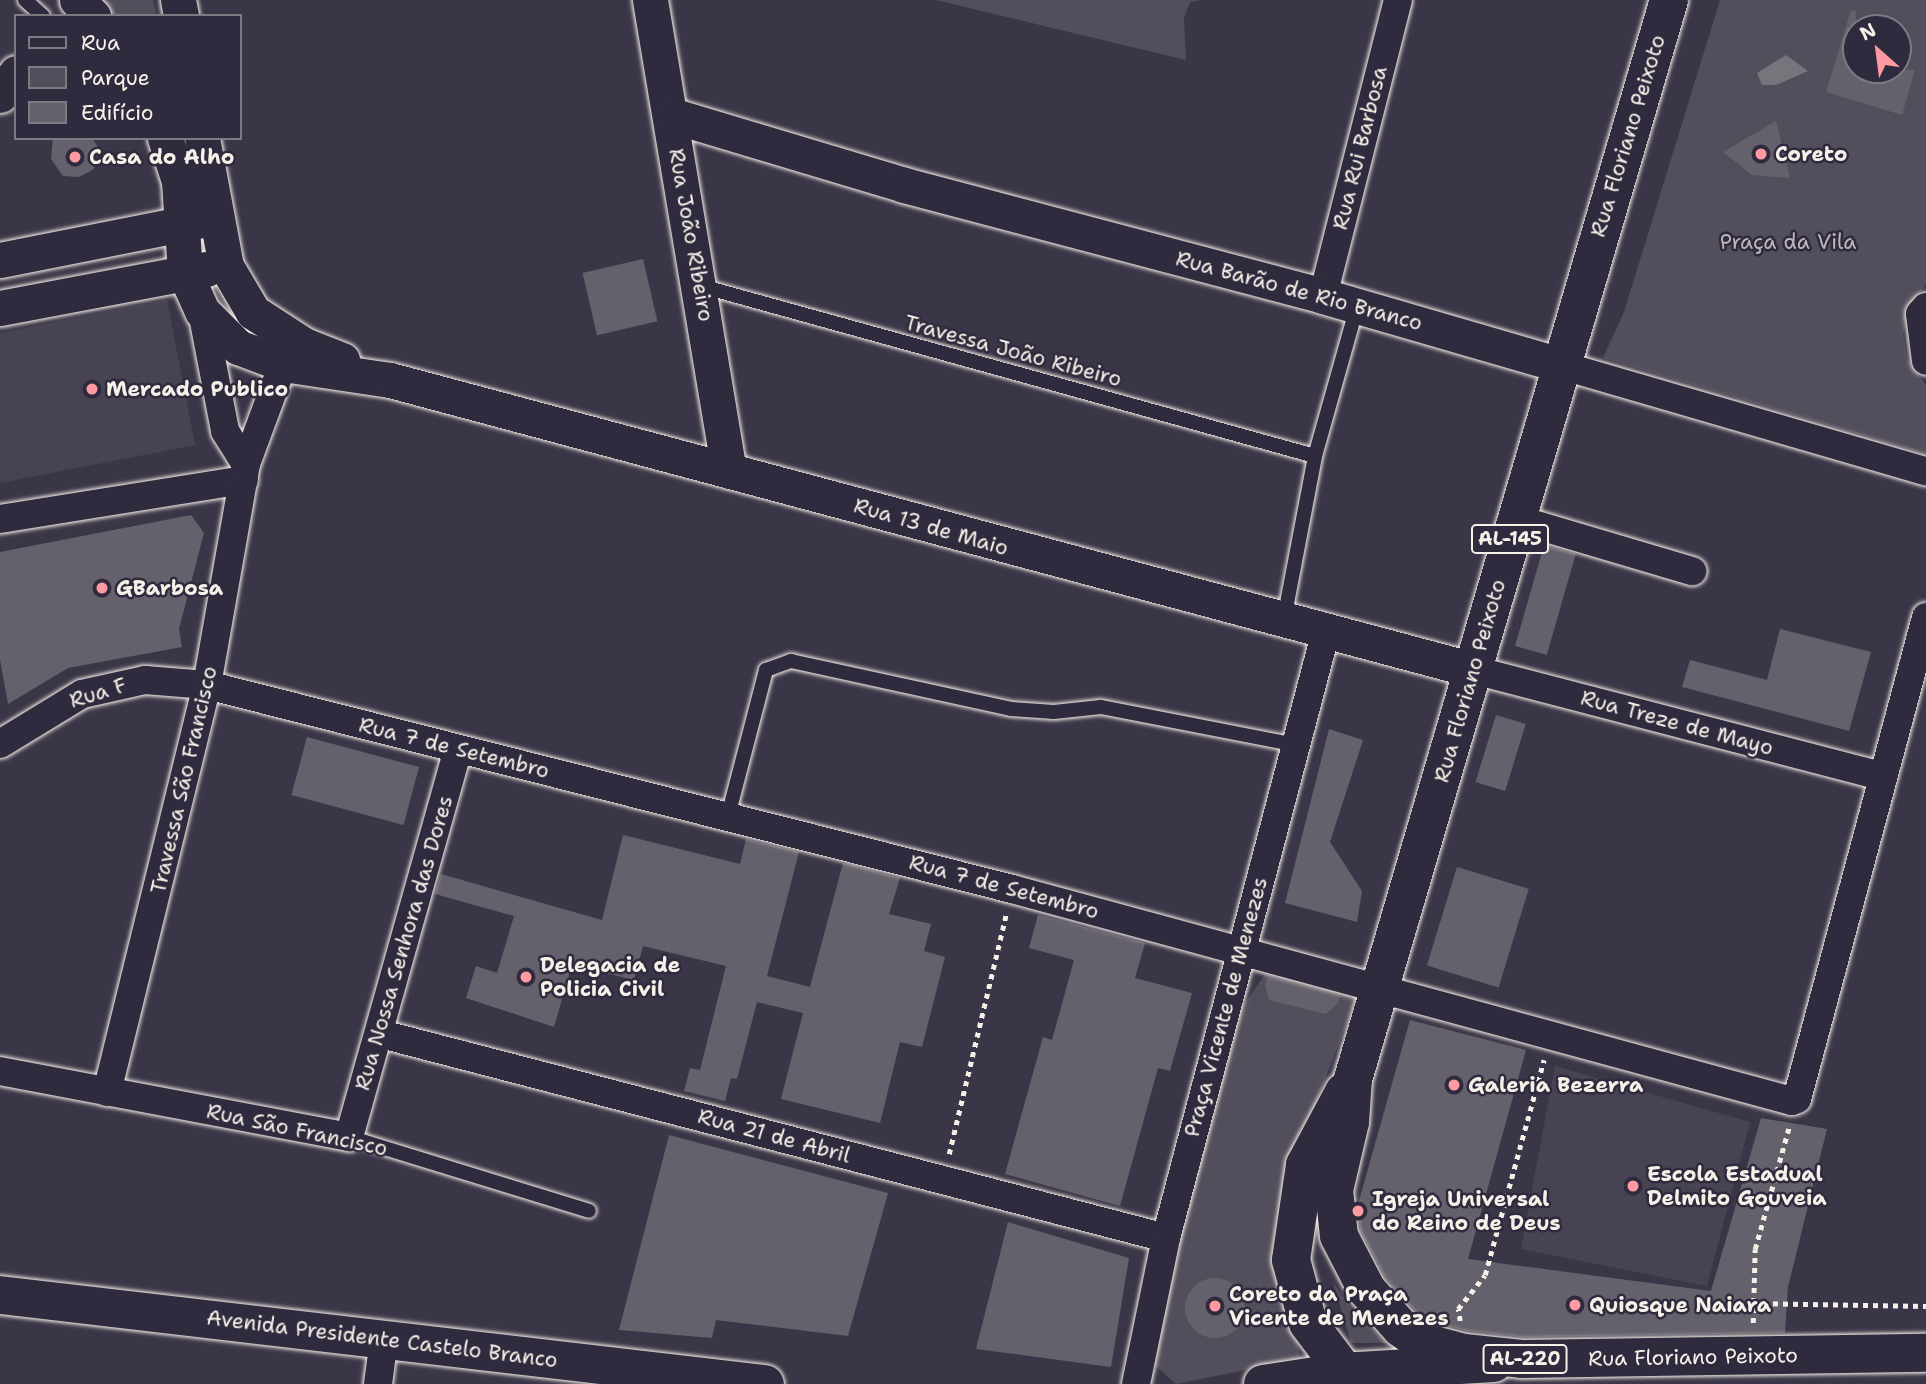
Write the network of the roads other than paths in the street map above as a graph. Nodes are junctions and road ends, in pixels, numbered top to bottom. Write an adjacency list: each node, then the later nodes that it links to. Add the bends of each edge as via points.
1 (25, 0): 6 (lane)
2 (77, 0): 7 (street)
3 (650, 0): 10 (street, Rua João Ribeiro)
4 (1398, 0): 19 (street, Rua Rui Barbosa)
5 (1669, 0): 26 (main road, Rua Floriano Peixoto / AL-145)
6 (41, 14)
7 (91, 14)
8 (14, 77): 9 (street)
9 (0, 95)
10 (671, 115): 18 (street, Rua João Ribeiro); 19 (street, Rua Barão de Rio Branco, via 904,185)
11 (165, 140): 14 (street, via 179,181)
12 (202, 140): 13 (street)
13 (219, 216): 14 (street); 16 (street)
14 (180, 225): 15 (street); 17 (street)
15 (0, 260)
16 (226, 266): 17 (street); 27 (street, via 253,312 304,345)
17 (185, 272): 22 (street); 23 (street)
18 (701, 286): 28 (lane, Travessa João Ribeiro); 29 (street, Rua João Ribeiro)
19 (1323, 296): 20 (street, Rua Barão de Rio Branco)
20 (1358, 306): 26 (street, Rua Barão de Rio Branco); 28 (lane)
21 (1926, 307): 24 (street, via 1920,314)
22 (0, 308)
23 (202, 312): 25 (street, via 238,346); 31 (street, via 225,431)
24 (1926, 361)
25 (283, 364): 27 (street); 31 (street, Travessa São Francisco)
26 (1560, 365): 30 (street, Rua Barão de Rio Branco); 33 (main road, Rua Floriano Peixoto / AL-145)
27 (390, 380): 29 (street, Rua 13 de Maio)
28 (1315, 456): 36 (lane)
29 (729, 470): 36 (street, Rua 13 de Maio, via 1032,555)
30 (1926, 471)
31 (245, 472): 32 (street); 39 (street, Travessa São Francisco)
32 (0, 519)
33 (1516, 519): 34 (street); 38 (main road, Rua Floriano Peixoto / AL-145)
34 (1692, 571)
35 (1926, 617): 43 (street)
36 (1284, 619): 37 (street, Rua 13 de Maio)
37 (1326, 631): 38 (street, Rua 13 de Maio); 41 (street, Praça Vicente de Menezes)
38 (1474, 670): 43 (street, Rua Treze de Mayo); 46 (main road, Rua Floriano Peixoto / AL-145)
39 (207, 685): 40 (street, Rua F, via 145,680 82,694); 42 (street, Rua 7 de Setembro); 50 (street, Travessa São Francisco)
40 (0, 744)
41 (1297, 745): 44 (lane, via 1101,707 1054,712 1011,709 791,661 766,670); 45 (street, Praça Vicente de Menezes)
42 (458, 750): 44 (street, Rua 7 de Setembro); 47 (street, Rua Nossa Senhora das Dores)
43 (1880, 776): 46 (street, Rua 7 de Setembro, via 1797,1099)
44 (728, 816): 45 (street, Rua 7 de Setembro)
45 (1240, 950): 46 (street, Rua 7 de Setembro); 53 (street, Praça Vicente de Menezes)
46 (1379, 989): 49 (main road, Rua Floriano Peixoto / AL-145)
47 (381, 1034): 51 (street, Rua Nossa Senhora das Dores); 53 (street, Rua 21 de Abril)
48 (0, 1070): 50 (street, Rua São Francisco)
49 (1353, 1079): 57 (main road, Rua Floriano Peixoto / AL-220, via 1350,1122 1334,1190 1339,1236 1367,1290 1419,1341 1464,1353); 59 (main road, Rua Floriano Peixoto, via 1305,1165 1292,1260 1308,1322)
50 (107, 1092): 51 (street, Rua São Francisco)
51 (349, 1137): 52 (lane, Rua São Francisco)
52 (589, 1211)
53 (1166, 1238): 62 (street, Praça Vicente de Menezes)
54 (0, 1295): 55 (main road, Avenida Presidente Castelo Branco)
55 (384, 1339): 60 (street); 61 (main road, Avenida Presidente Castelo Branco)
56 (1926, 1353): 58 (main road, Rua Floriano Peixoto / AL-220, via 1752,1356)
57 (1522, 1359): 58 (main road, Rua Floriano Peixoto / AL-220); 59 (main road)
58 (1714, 1370)
59 (1348, 1378): 63 (main road)
60 (378, 1384)
61 (765, 1384)
62 (1136, 1384)
63 (1263, 1384)

